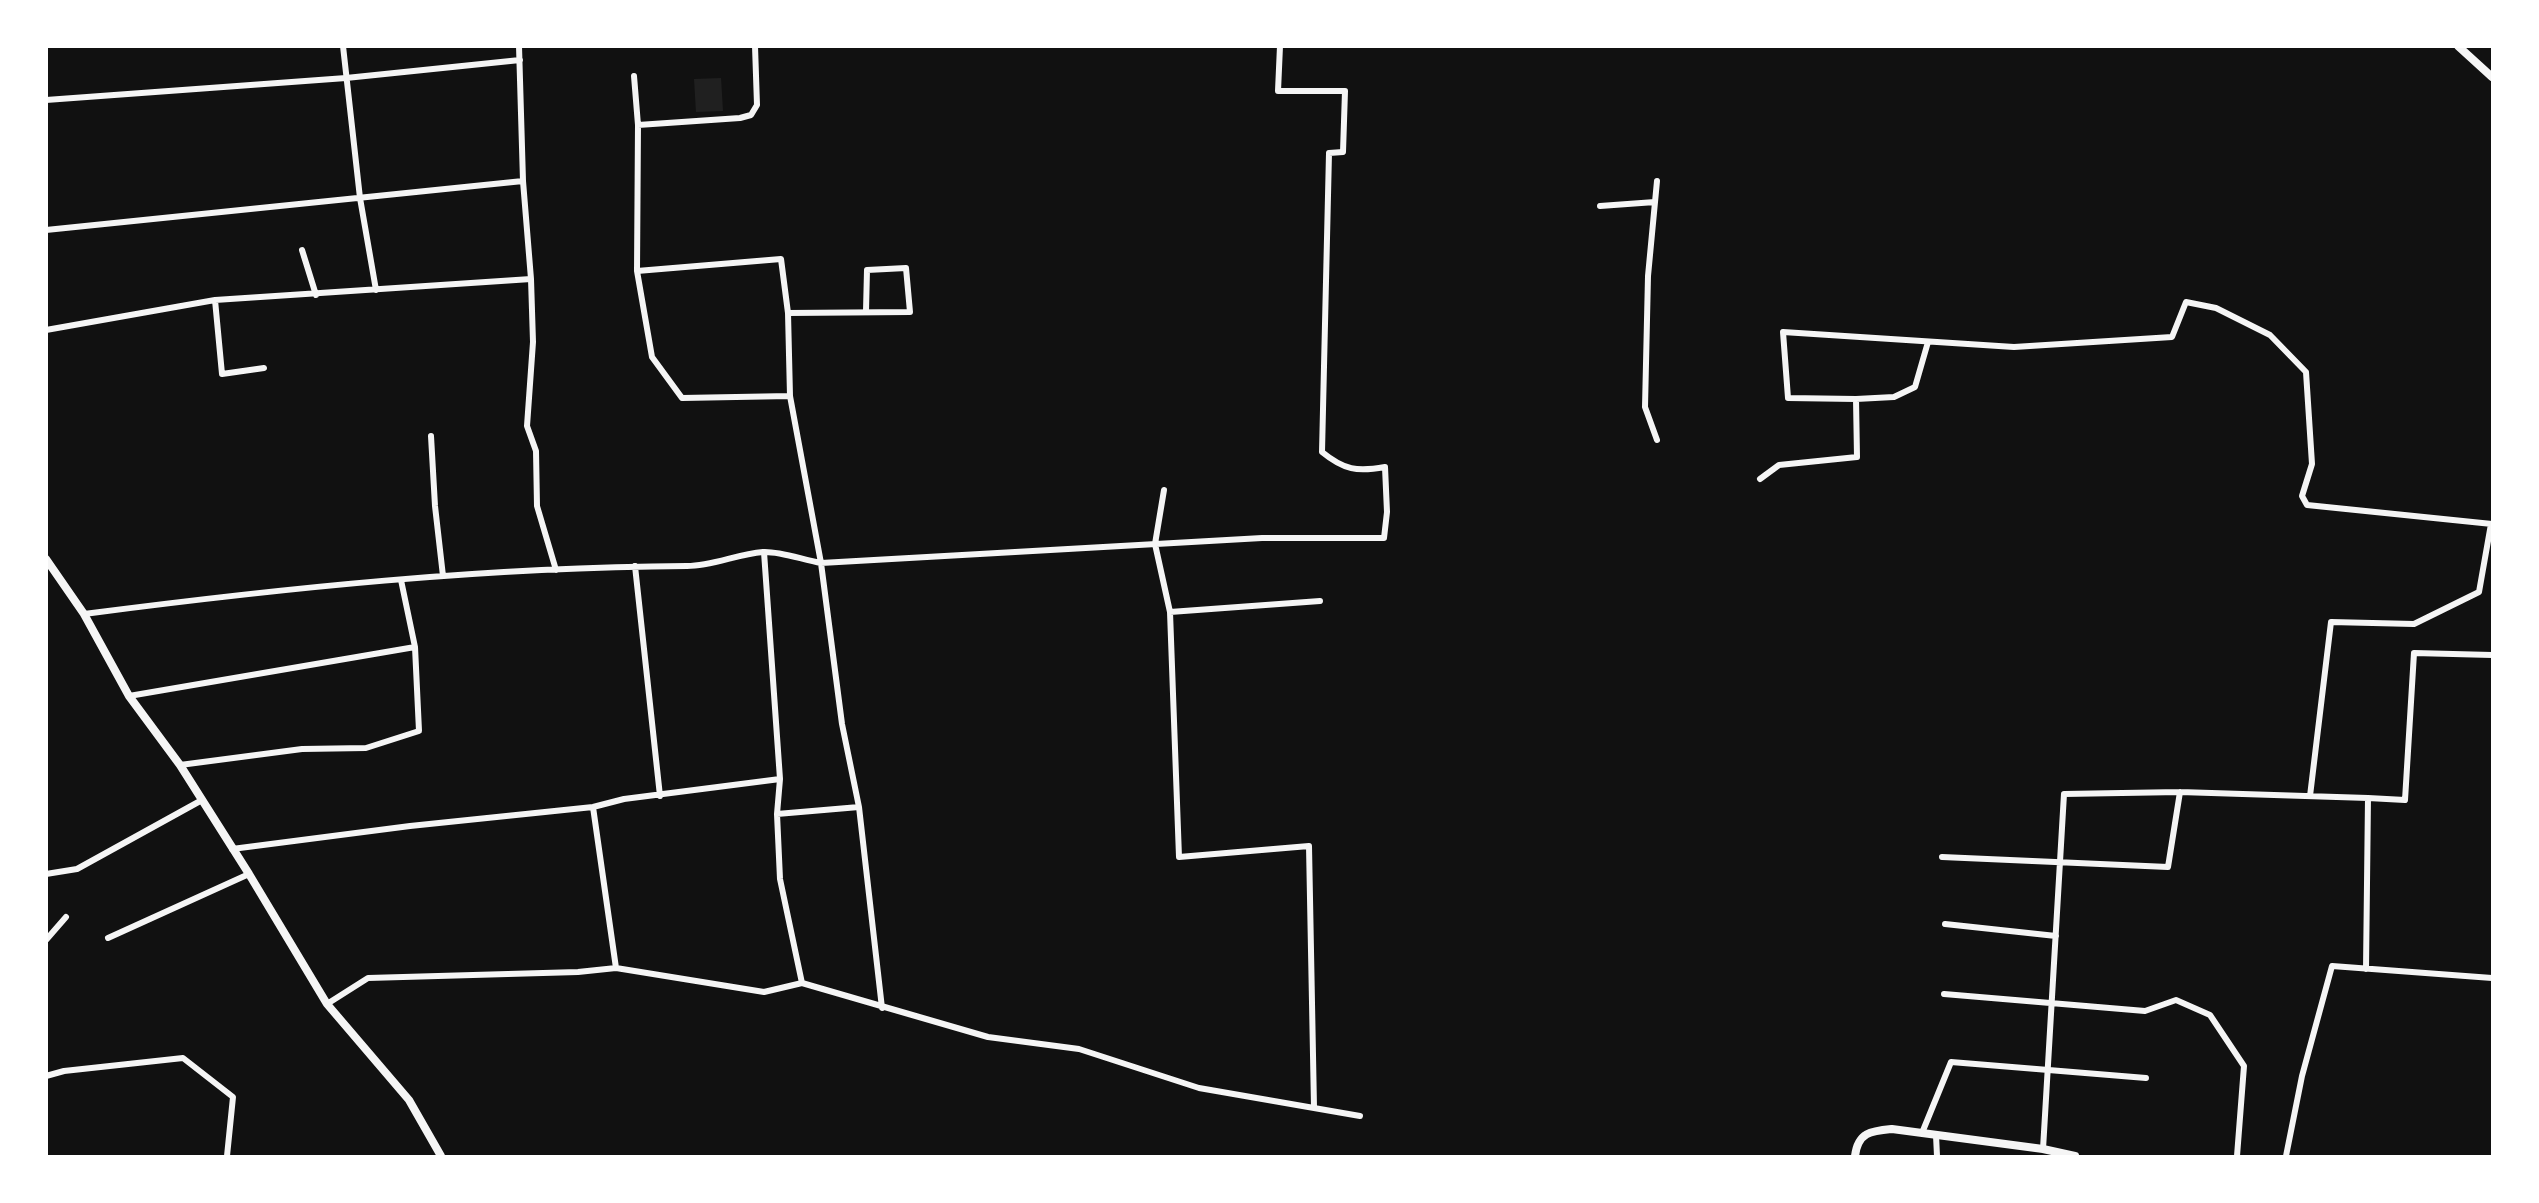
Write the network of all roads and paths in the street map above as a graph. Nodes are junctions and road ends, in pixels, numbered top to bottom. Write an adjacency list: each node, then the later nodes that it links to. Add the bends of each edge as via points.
1 (343, 46): 9 (street)
2 (519, 46): 6 (street)
3 (755, 46): 11 (street, via 757,105 751,115)
4 (1280, 46): 36 (street, via 1278,91 1345,91 1344,152 1329,153 1322,452 1340,466 1365,471 1385,467 1384,538 1262,538)
5 (2458, 46): 8 (street)
6 (520, 60): 9 (street); 12 (street)
7 (634, 75): 11 (street)
8 (2493, 77)
9 (346, 78): 10 (street); 14 (street)
10 (46, 99)
11 (638, 125): 19 (street)
12 (523, 181): 14 (street); 20 (street)
13 (1657, 181): 15 (street)
14 (360, 198): 17 (street); 21 (street)
15 (1655, 202): 16 (street); 32 (street, via 1648,276 1645,407)
16 (1600, 206)
17 (46, 230)
18 (302, 249): 22 (street)
19 (637, 272): 25 (street, via 781,259); 29 (street, via 652,357 682,398)
20 (531, 279): 21 (street); 41 (street, via 533,342 527,426 536,451 537,506)
21 (376, 290): 22 (street)
22 (316, 295): 23 (street)
23 (215, 300): 26 (street); 28 (street, via 222,374)
24 (866, 311): 24 (street, via 910,312 906,268 867,270); 25 (street)
25 (788, 314): 29 (street)
26 (46, 330)
27 (1928, 342): 30 (street, via 1915,387 1894,397); 30 (street, via 1784,332 1788,398); 35 (street, via 2014,347 2172,337 2187,302 2216,308 2270,336 2306,372 2312,464 2302,496 2307,505)
28 (264, 368)
29 (790, 396): 39 (street)
30 (1856, 399): 33 (street, via 1857,458 1779,465)
31 (431, 436): 42 (street)
32 (1657, 440)
33 (1760, 479)
34 (1164, 490): 36 (street)
35 (2492, 524): 54 (street, via 2479,592 2414,624 2331,622)
36 (1155, 544): 39 (street); 45 (street)
37 (764, 552): 39 (street); 40 (street, via 702,566); 51 (street)
38 (46, 559): 46 (street)
39 (820, 563): 58 (street, via 842,724)
40 (635, 566): 41 (street); 53 (street)
41 (556, 570): 42 (street)
42 (443, 576): 43 (street)
43 (401, 580): 46 (street, via 283,588); 47 (street)
44 (1320, 601): 45 (street)
45 (1170, 612): 81 (street, via 1179,857 1310,846)
46 (84, 614): 49 (street)
47 (416, 647): 49 (street); 50 (street, via 419,731 366,747 302,749)
48 (2493, 655): 55 (street, via 2414,653 2405,800)
49 (129, 696): 50 (street)
50 (180, 765): 56 (street)
51 (780, 779): 53 (street); 59 (street)
52 (2180, 792): 54 (street); 62 (street, via 2168,867); 62 (street, via 2064,794)
53 (660, 796): 57 (street)
54 (2310, 796): 55 (street)
55 (2368, 798): 71 (street)
56 (202, 800): 60 (street); 63 (street, via 77,869)
57 (592, 807): 60 (street); 70 (street)
58 (860, 807): 59 (street); 77 (street)
59 (777, 814): 73 (street, via 780,879)
60 (232, 849): 64 (street)
61 (1942, 857): 62 (street)
62 (2060, 862): 67 (street)
63 (46, 874)
64 (249, 874): 68 (street); 76 (street)
65 (66, 917): 69 (street)
66 (1945, 924): 67 (street)
67 (2056, 936): 75 (street)
68 (108, 938)
69 (46, 940)
70 (616, 968): 73 (street, via 764,992); 76 (street, via 368,978)
71 (2366, 969): 72 (street); 92 (street, via 2332,966 2302,1076)
72 (2493, 978)
73 (802, 983): 77 (street)
74 (1944, 994): 75 (street)
75 (2052, 1003): 78 (street); 91 (street, via 2145,1011 2176,1000 2210,1015 2244,1065)
76 (327, 1004): 87 (street, via 409,1100)
77 (882, 1008): 81 (street, via 988,1037 1079,1049 1199,1088)
78 (2048, 1070): 80 (street); 83 (street, via 1951,1062); 85 (street)
79 (46, 1076): 86 (street, via 183,1058 232,1097)
80 (2145, 1078)
81 (1314, 1107): 82 (street)
82 (1360, 1116)
83 (1922, 1133): 84 (street); 88 (street, via 1869,1131 1861,1137)
84 (1936, 1135): 85 (street); 89 (street)
85 (2043, 1149): 90 (street)
86 (228, 1156)
87 (441, 1156)
88 (1855, 1156)
89 (1937, 1156)
90 (2075, 1156)
91 (2237, 1156)
92 (2286, 1156)

